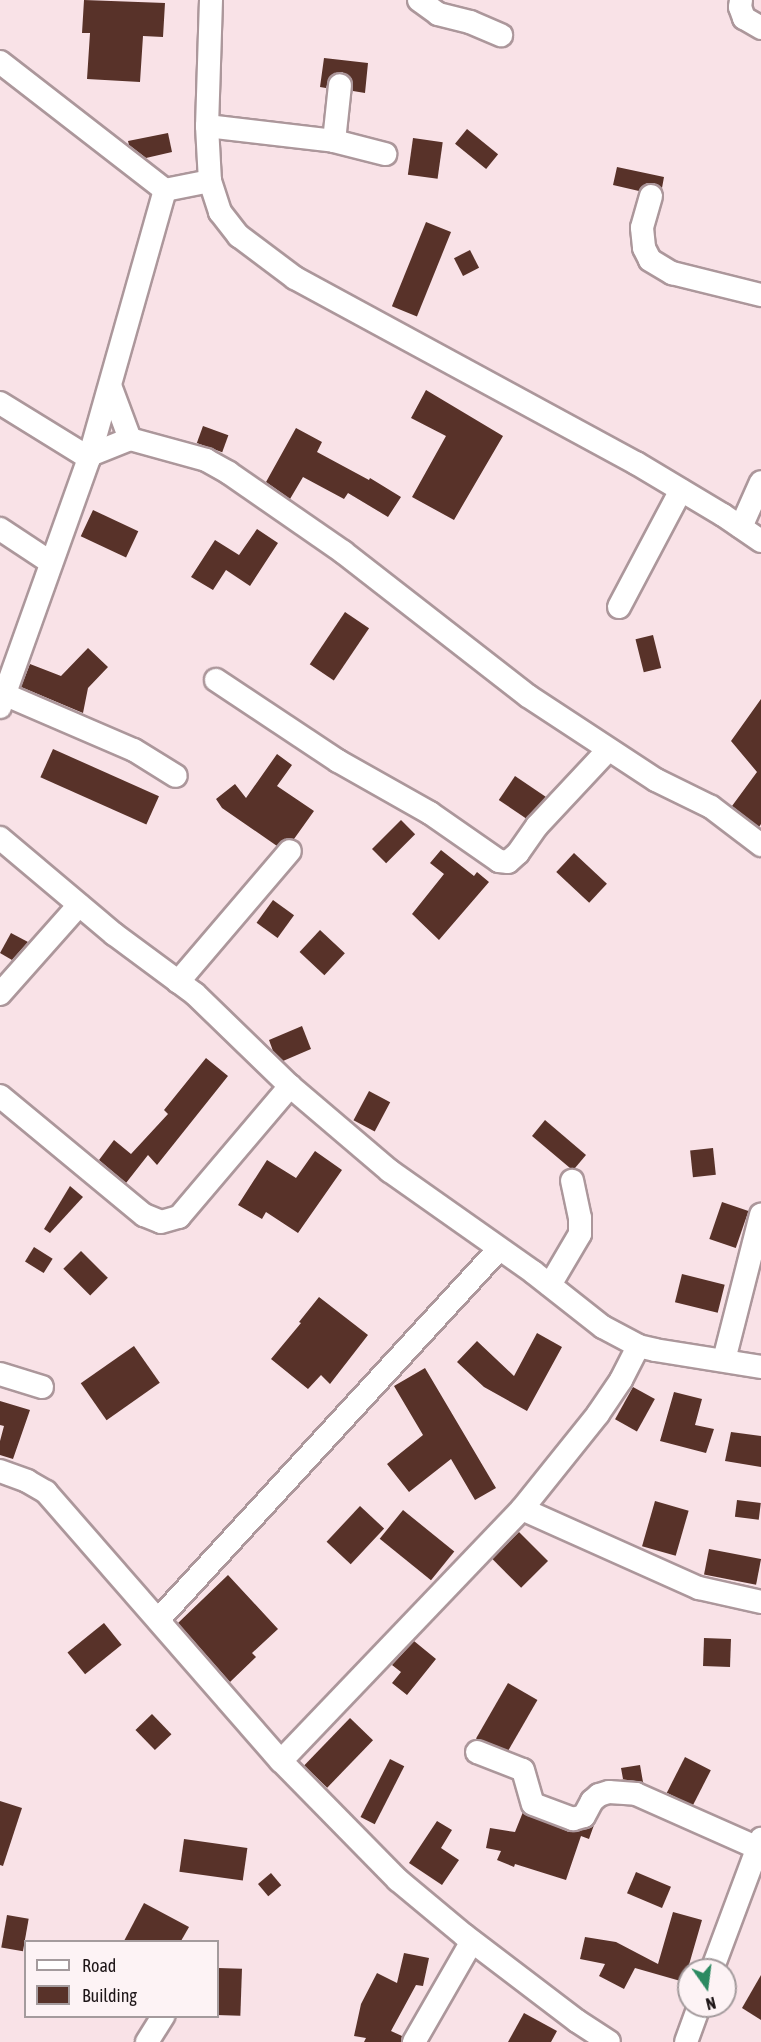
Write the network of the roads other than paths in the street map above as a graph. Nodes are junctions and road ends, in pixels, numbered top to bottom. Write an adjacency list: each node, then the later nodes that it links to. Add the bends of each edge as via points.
1 (211, 0): 8 (street)
2 (419, 0): 5 (street, via 438,14)
3 (741, 0): 4 (street, via 744,18)
4 (761, 28)
5 (501, 35)
6 (0, 62): 12 (street)
7 (340, 85): 9 (street)
8 (207, 126): 9 (street); 11 (street)
9 (334, 141): 10 (street)
10 (385, 154)
11 (210, 181): 12 (street); 20 (street, via 228,225 295,278)
12 (165, 190): 15 (street)
13 (651, 196): 14 (street, via 642,228 650,260 672,273)
14 (761, 295)
15 (111, 388): 17 (street); 18 (street)
16 (0, 403): 18 (street)
17 (130, 439): 18 (street); 28 (street, via 206,460 246,484 343,552 490,669)
18 (90, 456): 24 (street)
19 (761, 482): 21 (street)
20 (681, 490): 21 (street); 25 (street)
21 (741, 527): 23 (street)
22 (0, 529): 24 (street)
23 (761, 541)
24 (50, 562): 27 (street)
25 (619, 607)
26 (216, 680): 28 (street, via 338,761 430,813 499,861 508,862 518,853 537,826)
27 (3, 701): 29 (street, via 134,750)
28 (608, 750): 31 (street, via 656,780 711,807)
29 (176, 776)
30 (0, 838): 33 (street)
31 (761, 845)
32 (290, 851): 34 (street)
33 (79, 905): 34 (street); 35 (street)
34 (178, 982): 36 (street)
35 (0, 994)
36 (290, 1086): 37 (street, via 179,1217 161,1222 144,1215); 40 (street, via 390,1171)
37 (0, 1096)
38 (572, 1181): 41 (street, via 580,1234)
39 (761, 1215): 43 (street)
40 (499, 1249): 41 (street); 50 (street)
41 (550, 1285): 42 (street, via 603,1327)
42 (638, 1346): 43 (street); 48 (street, via 598,1414)
43 (724, 1360): 44 (street)
44 (761, 1367)
45 (0, 1374): 46 (street)
46 (42, 1387)
47 (0, 1471): 50 (street, via 46,1492)
48 (522, 1509): 49 (street, via 699,1588); 52 (street)
49 (761, 1602)
50 (159, 1619): 52 (street)
51 (477, 1752): 53 (street, via 523,1770 533,1804 573,1819 584,1816 599,1795 636,1794)
52 (281, 1761): 55 (street, via 398,1880)
53 (759, 1844): 54 (street)
54 (752, 1886): 56 (street)
55 (472, 1941): 60 (street); 61 (street)
56 (718, 1958)
57 (163, 2018): 59 (street)
58 (695, 2018): 62 (street)
59 (147, 2042)
60 (414, 2042)
61 (609, 2042)
62 (686, 2042)

